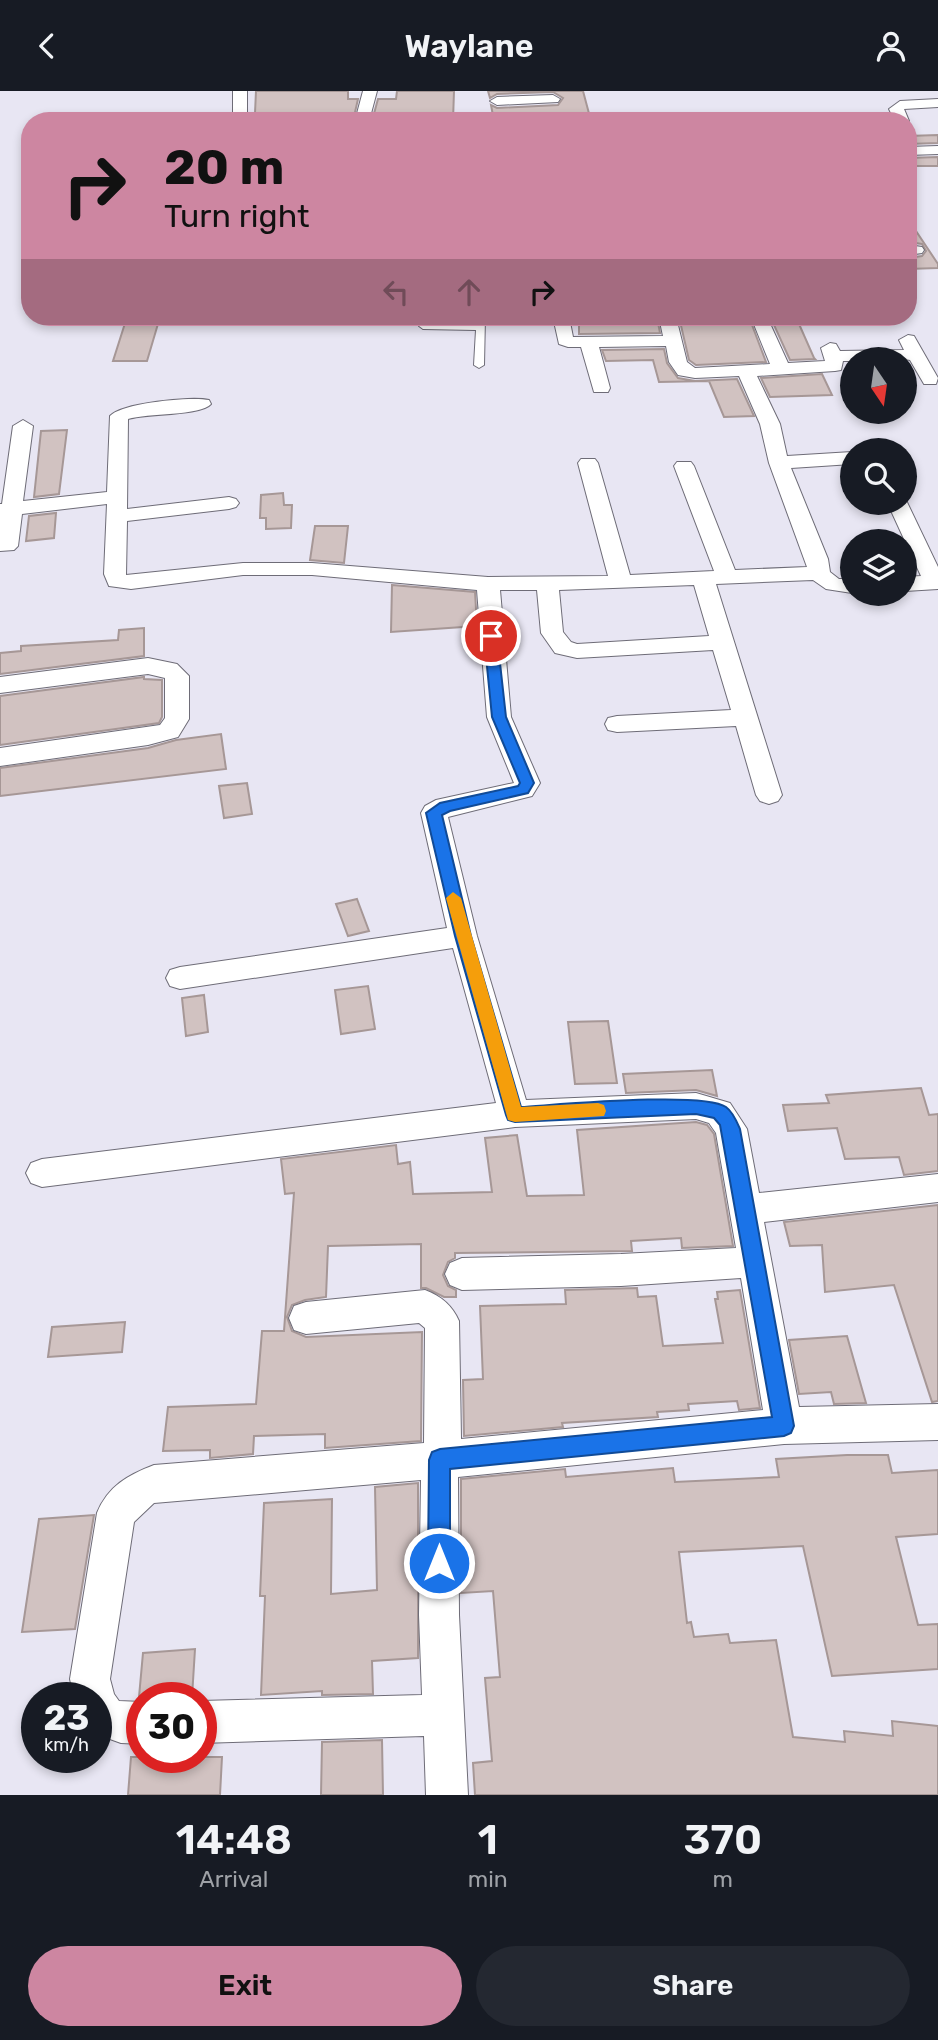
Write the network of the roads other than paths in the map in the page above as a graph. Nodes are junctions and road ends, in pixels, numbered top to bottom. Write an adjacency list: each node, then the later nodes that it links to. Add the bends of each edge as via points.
1 (240, 91): 6 (street)
2 (370, 91): 7 (street)
3 (553, 100): 4 (street)
4 (497, 101)
5 (938, 103): 8 (street, via 900,105)
6 (240, 112)
7 (364, 112)
8 (898, 112)
9 (938, 150): 10 (street)
10 (917, 151)
11 (434, 326): 16 (lane)
12 (480, 326): 23 (lane)
13 (563, 326): 19 (street, via 565,340)
14 (670, 326): 18 (street)
15 (763, 326): 24 (street)
16 (423, 327)
17 (907, 337): 20 (street)
18 (674, 341): 19 (street); 25 (street, via 684,371)
19 (589, 343): 27 (street)
20 (911, 347)
21 (840, 351): 24 (street, via 831,351 836,364 832,367)
22 (917, 360): 26 (street)
23 (479, 365)
24 (781, 369): 25 (street)
25 (747, 372): 32 (street, via 770,424)
26 (930, 380)
27 (601, 388)
28 (201, 404): 35 (street, via 138,409 119,416)
29 (23, 426): 36 (street)
30 (840, 459): 32 (street)
31 (588, 463): 42 (street)
32 (779, 463): 39 (street)
33 (684, 466): 40 (street)
34 (229, 503): 35 (street)
35 (116, 506): 36 (street); 45 (street, via 117,581 243,569 312,569)
36 (5, 509): 38 (street)
37 (903, 515): 43 (street)
38 (7, 546)
39 (819, 573): 40 (street); 46 (street, via 826,583)
40 (715, 578): 42 (street); 47 (street)
41 (547, 582): 42 (street); 45 (street); 47 (street, via 552,633 563,648 577,651)
42 (621, 582)
43 (936, 582): 44 (street)
44 (917, 583)
45 (488, 584): 53 (street, via 499,717 527,783 523,790 446,806 434,813)
46 (840, 587)
47 (724, 642): 49 (street)
48 (0, 685): 51 (street, via 148,666 169,669 177,676 177,719 169,731)
49 (744, 717): 50 (street); 52 (street)
50 (617, 724)
51 (0, 757)
52 (769, 795)
53 (463, 936): 54 (street); 55 (street)
54 (180, 978)
55 (515, 1115): 56 (street); 58 (street, via 696,1106 719,1112 731,1129)
56 (42, 1173)
57 (938, 1188): 58 (street)
58 (745, 1209): 59 (street)
59 (754, 1262): 60 (street); 63 (street)
60 (463, 1274)
61 (306, 1318): 64 (street, via 425,1306 435,1313 442,1321 444,1432)
62 (938, 1422): 63 (street)
63 (784, 1426): 64 (street)
64 (440, 1460): 65 (street, via 154,1484 138,1490 116,1514 112,1530); 66 (street, via 439,1615)
65 (91, 1682)
66 (445, 1715): 67 (street); 68 (street)
67 (217, 1722)
68 (447, 1795)

